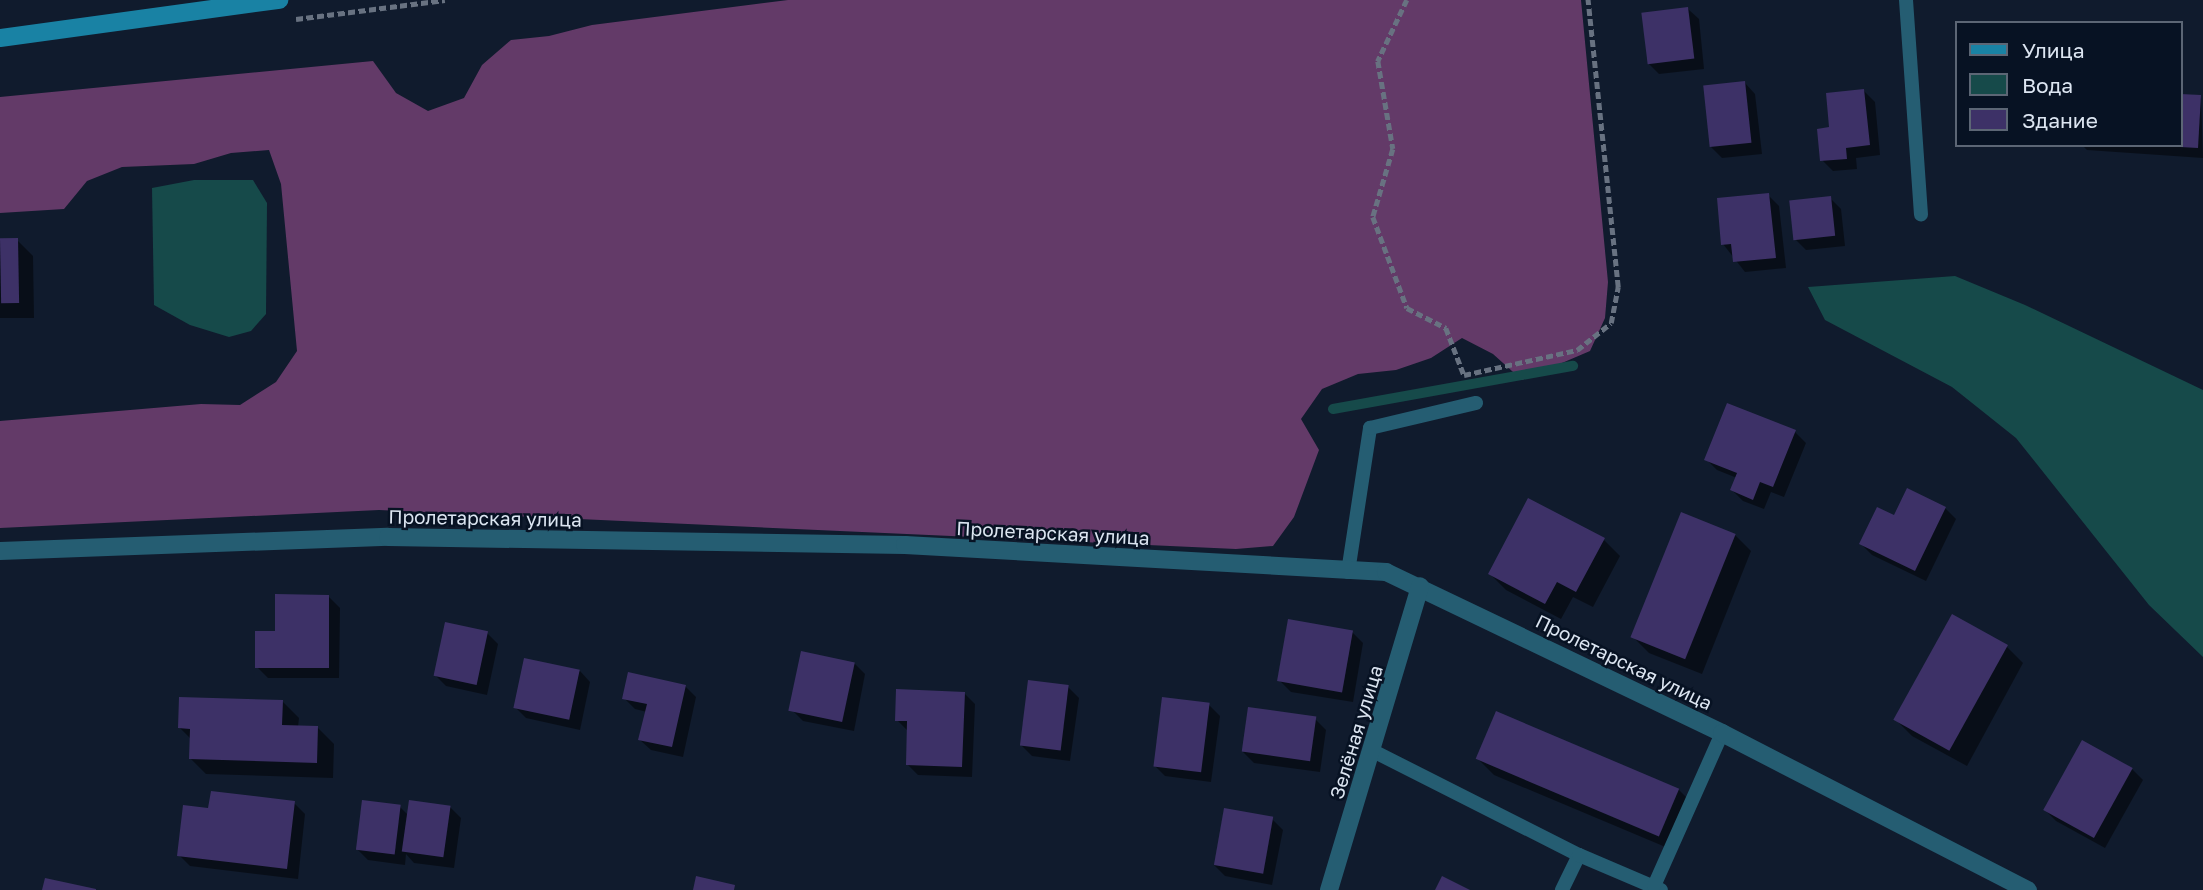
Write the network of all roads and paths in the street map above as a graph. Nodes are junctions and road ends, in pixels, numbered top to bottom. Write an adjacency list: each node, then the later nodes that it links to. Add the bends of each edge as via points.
1 (279, 0): 5 (main road)
2 (1407, 0): 3 (path, via 1378,61 1393,149 1373,217 1407,307 1446,328 1466,378 1577,350 1611,323 1618,287)
3 (1588, 0)
4 (1906, 0): 6 (lane)
5 (0, 38)
6 (1921, 214)
7 (1476, 403): 9 (lane, via 1370,428)
8 (0, 551): 9 (street, Пролетарская улица, via 402,537 905,545)
9 (1348, 572): 10 (street, Пролетарская улица, via 1386,572)
10 (1420, 586): 11 (street, Пролетарская улица); 12 (street, Зелёная улица)
11 (1722, 733): 14 (lane); 17 (street, Пролетарская улица)
12 (1373, 751): 13 (lane); 15 (street, Зелёная улица)
13 (1579, 855): 14 (lane); 16 (lane)
14 (1657, 888)
15 (1329, 890)
16 (1562, 890)
17 (2028, 890)

